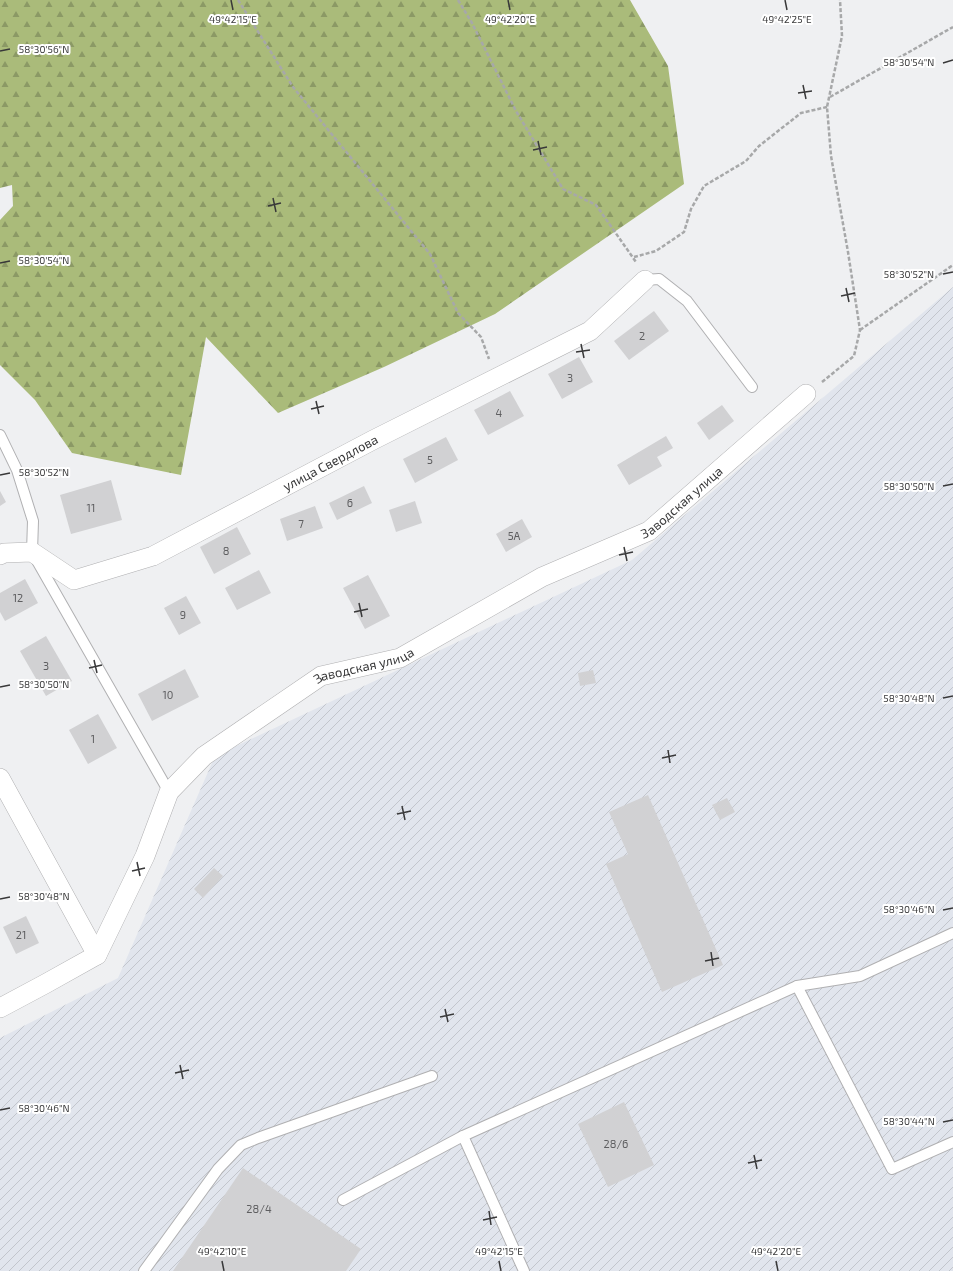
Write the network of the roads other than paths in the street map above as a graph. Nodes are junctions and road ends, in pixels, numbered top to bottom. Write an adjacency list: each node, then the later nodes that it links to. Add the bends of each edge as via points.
1 (645, 280): 2 (lane, via 659,279 687,301); 5 (street, улица Свердлова, via 590,331 373,440 153,556 74,580)
2 (752, 387)
3 (806, 394): 8 (street, Заводская улица, via 649,531 542,577 400,658 321,676 204,756)
4 (0, 435): 5 (lane, via 17,470 32,521)
5 (32, 552): 6 (street); 8 (lane)
6 (0, 555)
7 (0, 778): 10 (street)
8 (169, 792): 10 (street, Заводская улица, via 145,856)
9 (953, 933): 11 (lane, via 860,976)
10 (97, 956): 12 (street)
11 (797, 986): 14 (lane); 15 (lane, via 892,1169)
12 (0, 1008)
13 (432, 1076): 17 (lane, via 241,1145 218,1169)
14 (463, 1136): 16 (lane); 18 (lane)
15 (953, 1142)
16 (343, 1200)
17 (144, 1271)
18 (524, 1271)

